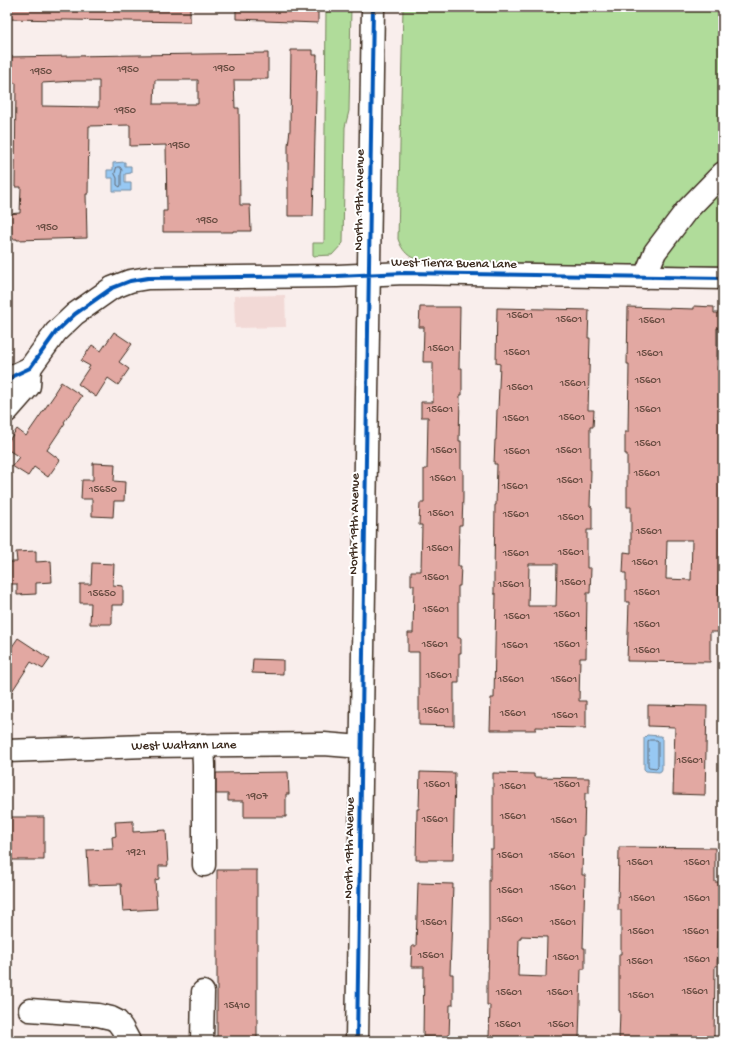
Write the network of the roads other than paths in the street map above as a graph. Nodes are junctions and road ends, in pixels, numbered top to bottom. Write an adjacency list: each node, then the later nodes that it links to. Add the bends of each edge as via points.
1 (373, 7): 3 (street, North 19th Avenue)
2 (723, 173): 4 (street, via 686,211 655,252)
3 (368, 274): 4 (street, West Tierra Buena Lane); 6 (street, West Tierra Buena Lane, via 148,278 130,281 112,288 75,314 56,332); 10 (street, North 19th Avenue)
4 (645, 277): 5 (street, West Tierra Buena Lane)
5 (723, 278)
6 (30, 368): 7 (street, via 13,376); 8 (street, via 29,386)
7 (7, 383)
8 (7, 410)
9 (203, 745): 10 (street, West Waltann Lane, via 324,744); 11 (street, West Waltann Lane); 12 (street)
10 (361, 747): 17 (street, North 19th Avenue)
11 (7, 751)
12 (204, 865)
13 (202, 992): 16 (street)
14 (30, 1010): 15 (street, via 98,1014 111,1018 117,1021)
15 (129, 1041)
16 (202, 1041)
17 (357, 1041)

